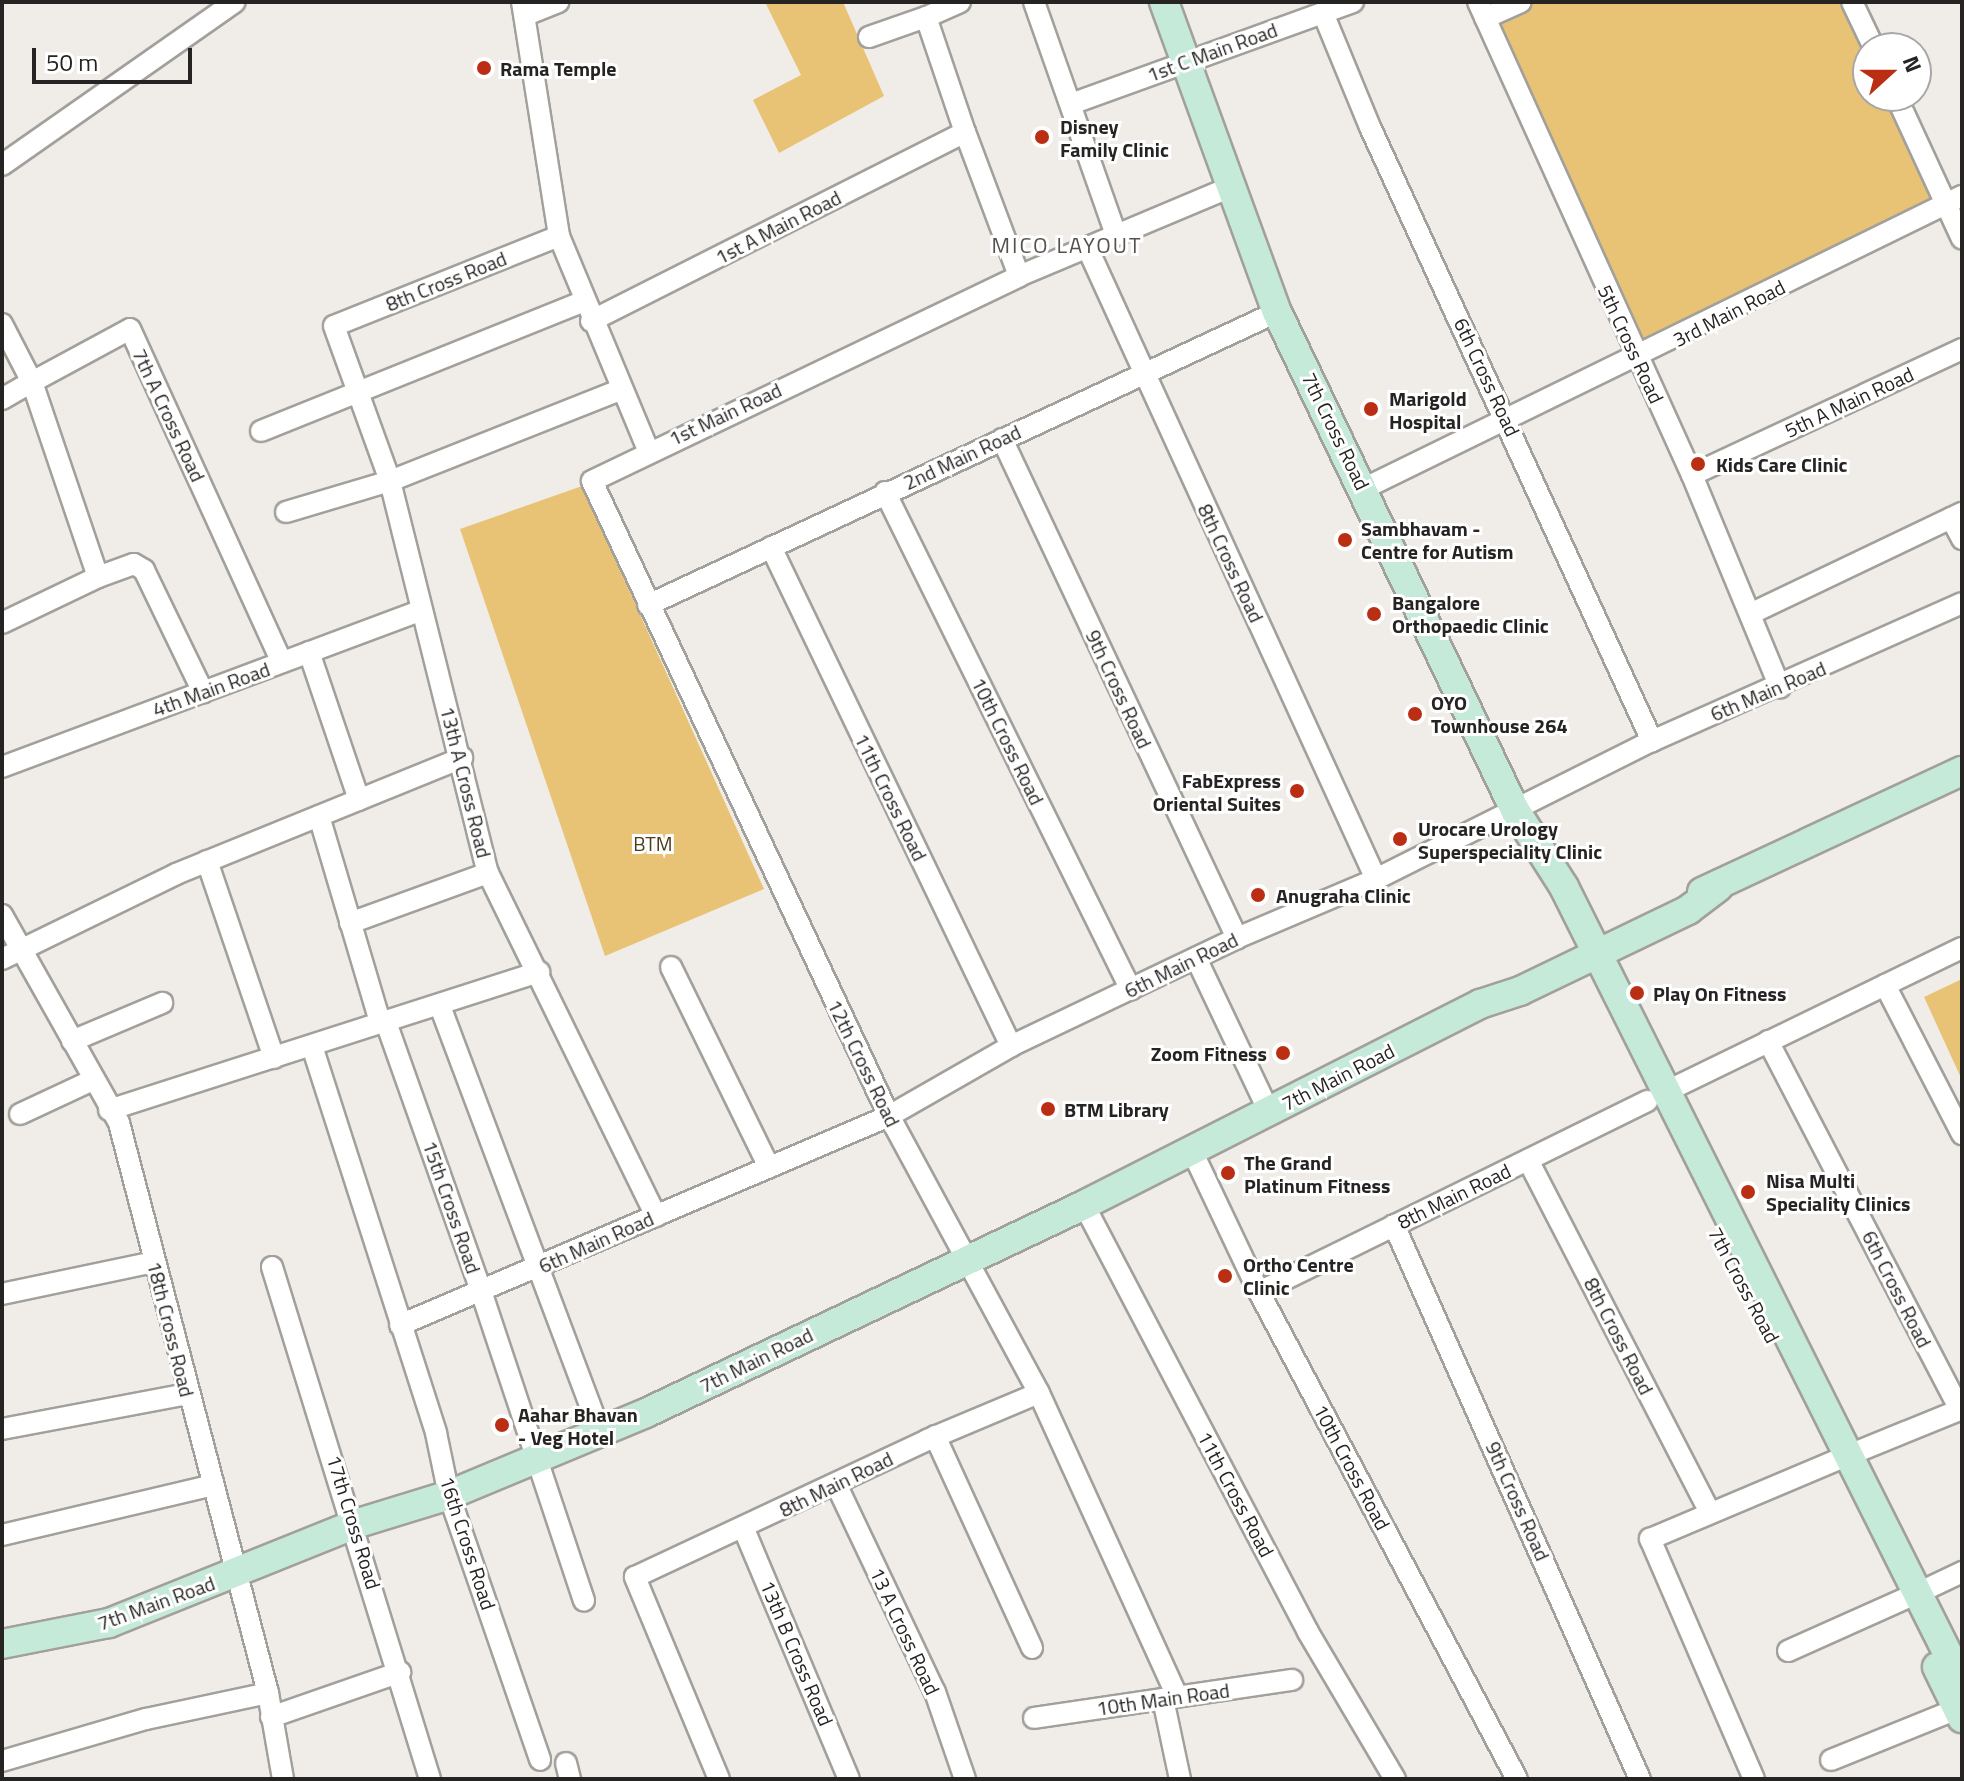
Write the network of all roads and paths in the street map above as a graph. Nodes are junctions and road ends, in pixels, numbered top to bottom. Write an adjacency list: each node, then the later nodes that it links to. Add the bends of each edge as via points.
1 (235, 2): 19 (street)
2 (558, 2): 9 (street)
3 (960, 2): 12 (street)
4 (1034, 2): 16 (street)
5 (1164, 2): 15 (street, 7th Cross Road)
6 (1353, 2): 11 (street, 1st C Main Road)
7 (1521, 2): 10 (street)
8 (1852, 2): 13 (street)
9 (524, 9): 23 (street, 1st Main Road)
10 (1482, 10): 32 (street, 5th Cross Road)
11 (1323, 13): 15 (street, 1st C Main Road); 38 (street, 6th Cross Road, via 1370,127)
12 (926, 17): 14 (street); 18 (street)
13 (1866, 32)
14 (869, 37)
15 (1184, 61): 16 (street, 1st C Main Road); 20 (street, 7th Cross Road)
16 (1071, 104): 22 (street)
17 (1905, 112): 21 (street)
18 (965, 132): 26 (street); 27 (street, 1st A Main Road)
19 (2, 165)
20 (1231, 187): 22 (street, 1st Main Road); 28 (street, 7th Cross Road)
21 (1954, 200): 24 (street); 32 (street, 3rd Main Road)
22 (1116, 235): 25 (street, 1st Main Road)
23 (559, 236): 27 (street, 1st Main Road); 30 (street, 8th Cross Road)
24 (1962, 239)
25 (1087, 247): 26 (street, 1st Main Road); 33 (street, 8th Cross Road)
26 (1019, 276): 41 (street, 1st Main Road)
27 (587, 311): 35 (street, 1st Main Road); 36 (street, 1st A Main Road)
28 (1277, 312): 33 (street, 2nd Main Road); 44 (street, 7th Cross Road)
29 (2, 324): 34 (street)
30 (334, 326): 36 (street, 13th A Cross Road)
31 (1962, 349): 42 (street, 5th A Main Road)
32 (1636, 359): 38 (street, 3rd Main Road); 42 (street, 5th Cross Road)
33 (1143, 373): 40 (street, 2nd Main Road); 69 (street, 8th Cross Road)
34 (32, 382): 37 (street); 50 (street); 57 (street, 7th A Cross Road, via 130,329)
35 (620, 390): 41 (street, 1st Main Road); 43 (street)
36 (360, 393): 39 (street, 1st A Main Road); 43 (street, 13th A Cross Road)
37 (2, 399)
38 (1507, 418): 44 (street, 3rd Main Road); 60 (street, 6th Cross Road)
39 (261, 431)
40 (1002, 439): 45 (street, 2nd Main Road); 72 (street, 9th Cross Road)
41 (648, 450): 52 (street, 12th Cross Road, via 592,481)
42 (1692, 475): 54 (street, 5th Cross Road)
43 (390, 481): 46 (street); 53 (street, 13th A Cross Road)
44 (1365, 488): 65 (street, 7th Cross Road)
45 (885, 492): 49 (street, 2nd Main Road); 81 (street, 10th Cross Road)
46 (286, 512)
47 (1957, 515): 48 (street); 54 (street)
48 (1962, 539)
49 (771, 547): 52 (street, 2nd Main Road); 88 (street, 11th Cross Road)
50 (98, 577): 55 (street); 59 (street, via 134,564 144,570)
51 (1962, 603): 58 (street, 6th Main Road)
52 (648, 605): 95 (street, 12th Cross Road)
53 (420, 611): 56 (street, 4th Main Road); 61 (street, 13th A Cross Road)
54 (1750, 614): 58 (street, 5th Cross Road)
55 (2, 623)
56 (309, 652): 57 (street, 4th Main Road); 64 (street)
57 (282, 662): 59 (street, 4th Main Road)
58 (1780, 687): 60 (street, 6th Main Road)
59 (203, 692): 62 (street, 4th Main Road)
60 (1652, 741): 65 (street, 6th Main Road)
61 (462, 758): 64 (street); 68 (street, 13th A Cross Road)
62 (2, 767)
63 (1962, 771): 75 (street, 7th Main Road)
64 (359, 800): 66 (street)
65 (1515, 810): 69 (street, 6th Main Road); 75 (street, 7th Cross Road, via 1535,848 1549,893)
66 (319, 816): 67 (street); 71 (street, 15th Cross Road)
67 (207, 861): 73 (street); 89 (street)
68 (488, 873): 71 (street); 79 (street, 13th A Cross Road)
69 (1376, 879): 72 (street, 6th Main Road)
70 (2, 915): 73 (street, 18th Cross Road)
71 (350, 923): 84 (street, 15th Cross Road, via 378,1015)
72 (1237, 938): 76 (street, 6th Main Road)
73 (22, 948): 77 (street); 85 (street, 18th Cross Road)
74 (1962, 948): 80 (street, 8th Main Road)
75 (1586, 951): 91 (street, 7th Cross Road); 93 (street, 7th Main Road, via 1515,977 1480,1004)
76 (1196, 958): 81 (street, 6th Main Road); 93 (street)
77 (2, 959)
78 (671, 967): 99 (street)
79 (539, 972): 83 (street); 101 (street, 13th A Cross Road)
80 (1885, 985): 86 (street, 8th Main Road); 96 (street)
81 (1131, 990): 88 (street, 6th Main Road)
82 (162, 1003): 85 (street)
83 (440, 1006): 84 (street); 106 (street)
84 (387, 1025): 87 (street); 109 (street, 15th Cross Road)
85 (72, 1041): 90 (street, 18th Cross Road)
86 (1768, 1041): 91 (street, 8th Main Road); 113 (street, 6th Cross Road)
87 (312, 1046): 89 (street); 110 (street, 16th Cross Road)
88 (1011, 1046): 95 (street, 6th Main Road)
89 (274, 1058): 92 (street)
90 (93, 1080): 92 (street, 18th Cross Road); 94 (street)
91 (1656, 1097): 98 (street, 8th Main Road); 117 (street, 7th Cross Road)
92 (109, 1110): 104 (street, 18th Cross Road, via 119,1123)
93 (1269, 1112): 97 (street, 7th Main Road)
94 (20, 1114)
95 (889, 1116): 99 (street, 6th Main Road); 103 (street, 12th Cross Road)
96 (1962, 1134)
97 (1192, 1151): 100 (street, 7th Main Road); 107 (street, 10th Cross Road)
98 (1528, 1160): 102 (street, 8th Main Road); 122 (street, 8th Cross Road)
99 (769, 1167): 101 (street, 6th Main Road)
100 (1084, 1205): 103 (street, 7th Main Road); 149 (street, 11th Cross Road, via 1308,1632)
101 (656, 1216): 106 (street, 6th Main Road)
102 (1394, 1225): 107 (street, 8th Main Road); 151 (street, 9th Cross Road)
103 (966, 1260): 111 (street, 12th Cross Road); 115 (street, 7th Main Road)
104 (154, 1262): 108 (street); 112 (street, 18th Cross Road)
105 (272, 1267): 123 (street, 17th Cross Road)
106 (537, 1269): 109 (street, 6th Main Road); 115 (street)
107 (1259, 1292): 150 (street, 10th Cross Road)
108 (2, 1294)
109 (482, 1294): 110 (street, 6th Main Road); 118 (street, 15th Cross Road)
110 (400, 1325): 121 (street, 16th Cross Road, via 436,1433)
111 (1039, 1393): 116 (street, 8th Main Road); 136 (street, 12th Cross Road)
112 (187, 1394): 114 (street); 119 (street, 18th Cross Road)
113 (1961, 1410): 117 (street)
114 (2, 1429)
115 (600, 1431): 118 (street, 7th Main Road)
116 (935, 1436): 120 (street, 8th Main Road); 131 (street)
117 (1843, 1457): 122 (street); 128 (street, 7th Cross Road)
118 (538, 1458): 121 (street, 7th Main Road); 129 (street, 15th Cross Road)
119 (210, 1486): 125 (street); 127 (street, 18th Cross Road)
120 (837, 1486): 124 (street, 8th Main Road); 147 (street, 13 A Cross Road, via 935,1692)
121 (449, 1495): 123 (street, 7th Main Road); 140 (street, 16th Cross Road)
122 (1710, 1512): 152 (street, via 1650,1539)
123 (355, 1524): 127 (street, 7th Main Road); 133 (street, 17th Cross Road)
124 (743, 1527): 145 (street, 8th Main Road, via 635,1577); 146 (street, 13th B Cross Road)
125 (2, 1535)
126 (1962, 1572): 128 (street)
127 (236, 1574): 130 (street, 7th Main Road, via 109,1623); 135 (street, 18th Cross Road)
128 (1911, 1596): 132 (street); 137 (street, 7th Cross Road)
129 (584, 1600)
130 (2, 1644)
131 (1032, 1648)
132 (1788, 1651)
133 (400, 1672): 138 (street); 144 (street, 17th Cross Road)
134 (1292, 1680): 136 (street, 10th Main Road)
135 (268, 1693): 138 (street, 18th Cross Road); 142 (street, via 146,1719)
136 (1170, 1697): 139 (street, 10th Main Road); 148 (street, 12th Cross Road)
137 (1960, 1703): 141 (street)
138 (271, 1717): 143 (street, 18th Cross Road)
139 (1034, 1718)
140 (540, 1760)
141 (1831, 1760)
142 (2, 1761)
143 (283, 1772)
144 (430, 1779)
145 (719, 1779)
146 (849, 1779)
147 (965, 1779)
148 (1180, 1779)
149 (1395, 1779)
150 (1517, 1779)
151 (1640, 1779)
152 (1754, 1779)

